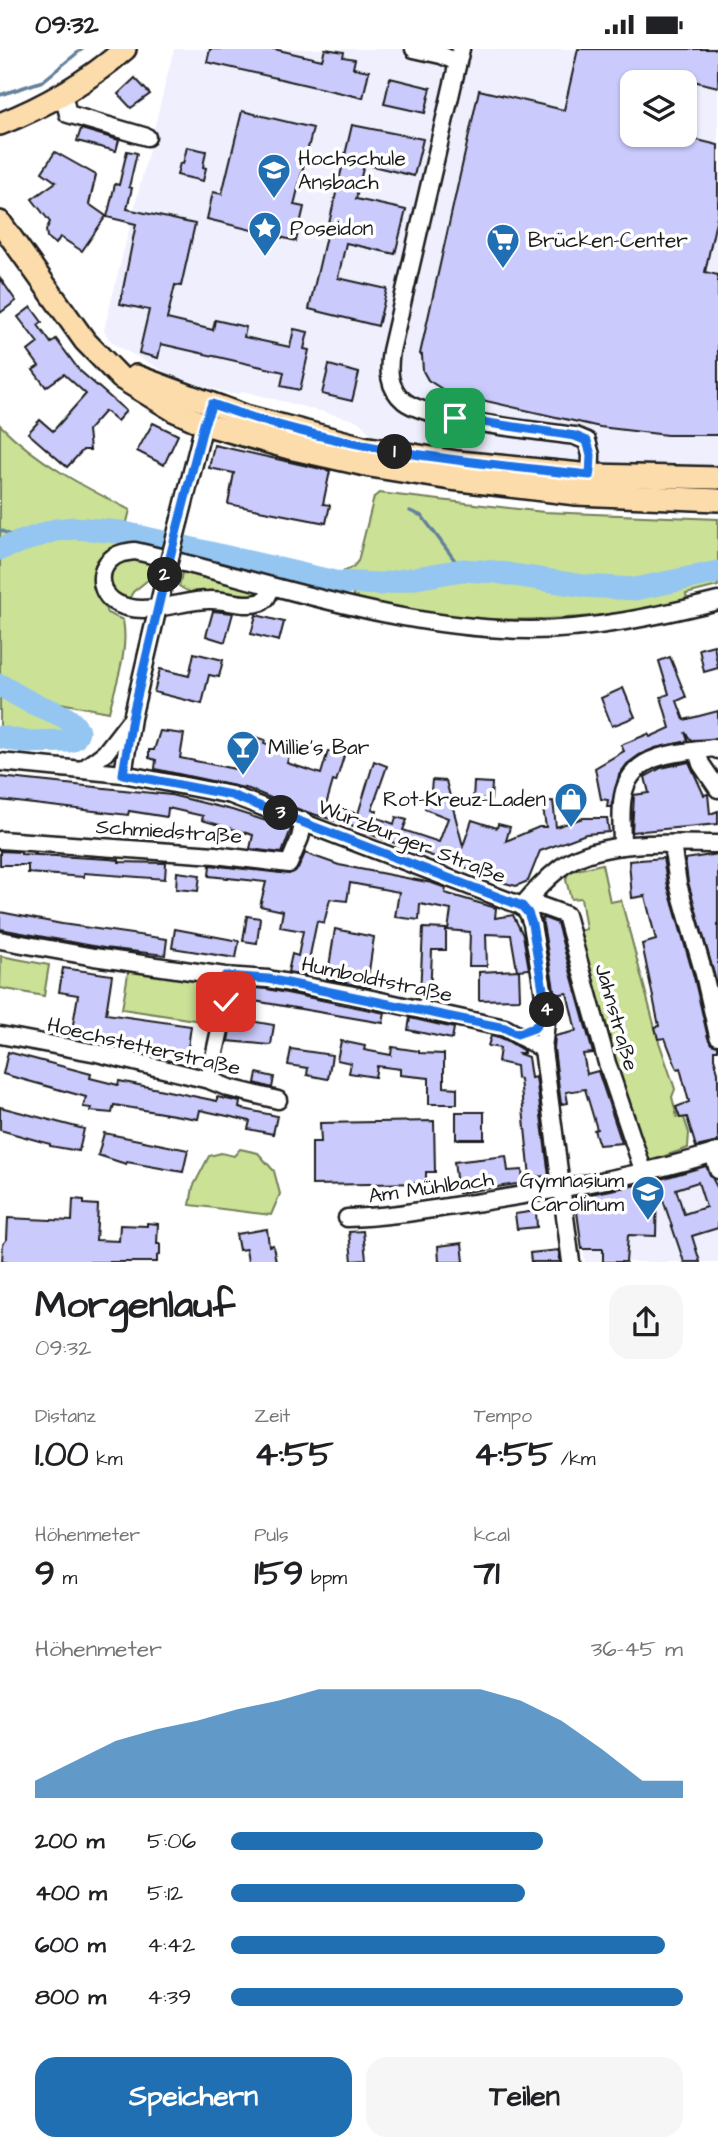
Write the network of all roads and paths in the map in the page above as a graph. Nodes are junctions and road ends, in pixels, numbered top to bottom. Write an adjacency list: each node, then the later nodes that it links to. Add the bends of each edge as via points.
1 (125, 49): 4 (main road)
2 (414, 49): 3 (street)
3 (459, 56): 10 (street, via 391,351 394,391 415,408 587,441)
4 (63, 95): 5 (main road); 6 (street, via 68,114)
5 (0, 124)
6 (147, 137)
7 (0, 222): 8 (main road, via 85,341 106,361)
8 (208, 414): 10 (main road, via 245,416 363,447); 14 (street, bridge)
9 (718, 478): 10 (main road)
10 (590, 485): 11 (main road)
11 (718, 500)
12 (271, 588): 13 (street, via 403,619 532,630 631,620); 14 (street, via 260,603 209,600); 14 (street, via 135,551 111,558 101,578 110,599 131,608)
13 (718, 601)
14 (159, 606): 15 (street)
15 (132, 718): 18 (street, via 105,753); 19 (street)
16 (709, 750): 20 (street, via 701,764); 25 (street, via 660,757 631,772 622,796)
17 (0, 762): 18 (street, Würzburger Straße)
18 (82, 770): 19 (street, Würzburger Straße)
19 (123, 774): 21 (street, Würzburger Straße, via 231,795)
20 (718, 789)
21 (303, 821): 22 (street, Schmiedstraße, via 289,864); 26 (street, Würzburger Straße)
22 (0, 840)
23 (671, 843): 24 (street); 25 (street); 28 (street, via 678,884)
24 (718, 843)
25 (622, 846): 26 (street, via 562,867)
26 (522, 906): 30 (street, via 532,924); 39 (street, Jahnstraße, via 541,906 566,915 607,1063)
27 (0, 940): 29 (street, Humboldtstraße)
28 (711, 972): 33 (street)
29 (225, 976): 31 (street, Humboldtstraße, via 257,977 349,994); 35 (street, via 224,1011)
30 (547, 1013): 31 (street, via 534,1028); 34 (street)
31 (517, 1034): 34 (street, Humboldtstraße)
32 (0, 1035): 35 (street, Hoechstetterstraße)
33 (718, 1036)
34 (544, 1049): 40 (street)
35 (209, 1080): 36 (street, Hoechstetterstraße)
36 (278, 1100)
37 (715, 1152): 38 (street); 39 (street, Am Mühlbach)
38 (718, 1170)
39 (644, 1173): 40 (street, Am Mühlbach)
40 (562, 1189): 41 (street, Am Mühlbach); 42 (street)
41 (347, 1218)
42 (571, 1262)

